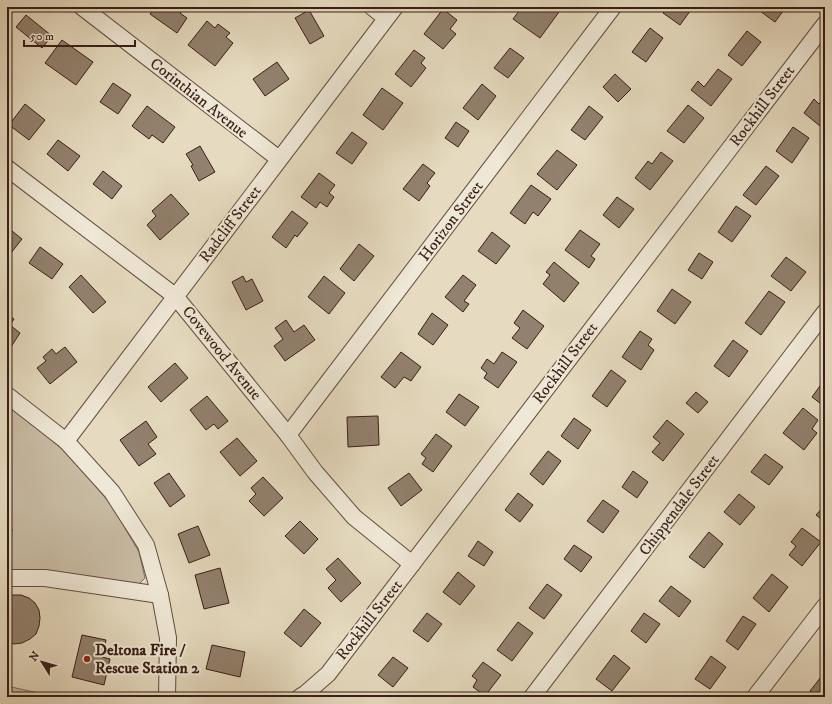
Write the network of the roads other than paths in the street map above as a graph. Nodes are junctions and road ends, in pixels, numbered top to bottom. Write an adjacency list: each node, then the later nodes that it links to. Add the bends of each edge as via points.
1 (82, 7): 6 (street, Corinthian Avenue)
2 (372, 7): 4 (street)
3 (613, 7): 11 (street, Horizon Street)
4 (390, 12): 6 (street, Radcliff Street)
5 (825, 24): 13 (street, Rockhill Street)
6 (279, 159): 8 (street, Radcliff Street)
7 (7, 168): 8 (street, Covewood Avenue)
8 (175, 296): 11 (street, Covewood Avenue); 12 (street, Radcliff Street)
9 (825, 312): 19 (street, Chippendale Street)
10 (7, 395): 12 (street)
11 (288, 435): 13 (street, Covewood Avenue, via 315,472 354,517)
12 (66, 440): 15 (street, via 112,492 146,546)
13 (412, 564): 18 (street, Rockhill Street, via 328,674)
14 (7, 578): 15 (street, via 45,578)
15 (160, 595): 17 (street, via 168,638)
16 (825, 606): 20 (street)
17 (167, 697)
18 (300, 697)
19 (532, 697)
20 (755, 697)

